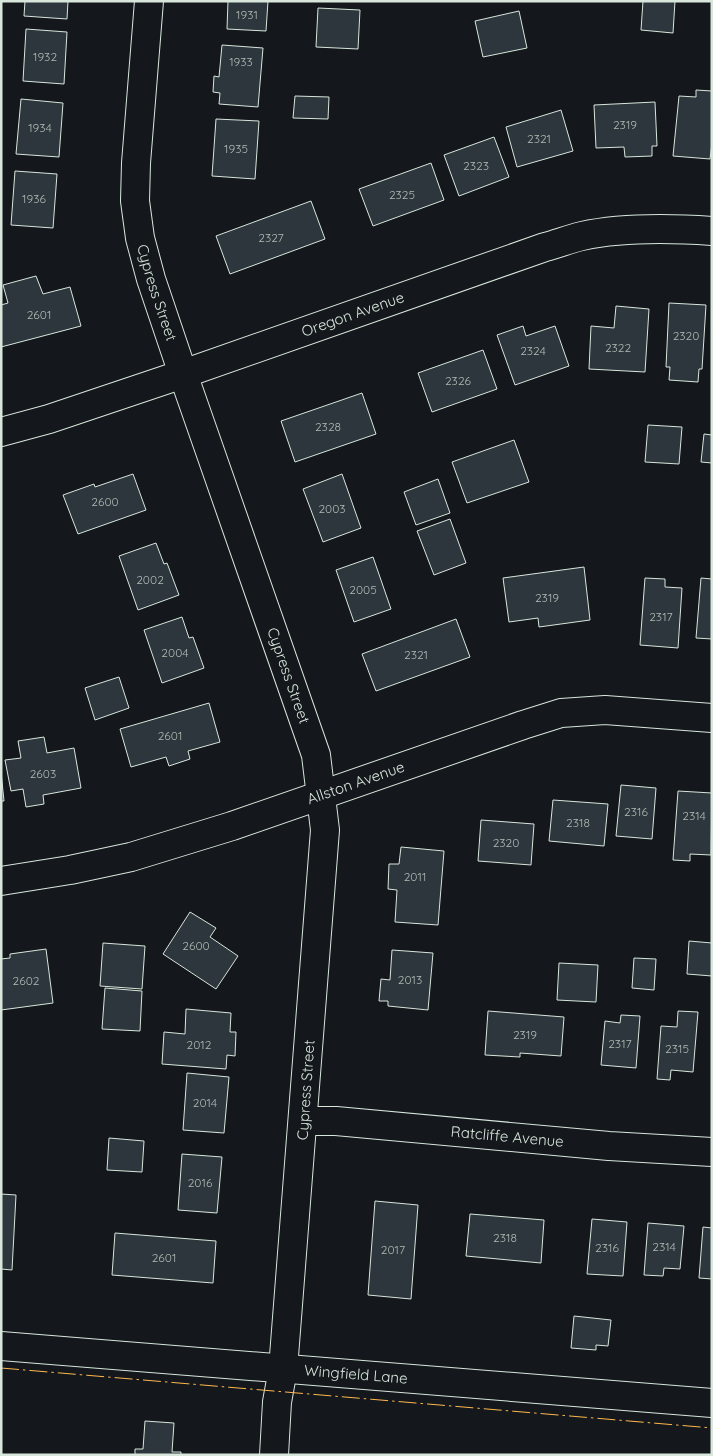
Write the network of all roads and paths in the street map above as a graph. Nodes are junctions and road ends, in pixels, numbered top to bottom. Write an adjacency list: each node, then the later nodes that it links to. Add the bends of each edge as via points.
1 (149, 1): 3 (street, Cypress Street, via 136,201 140,238 151,279)
2 (712, 231): 3 (street, Oregon Avenue, via 628,230 582,236)
3 (183, 374): 4 (street, Oregon Avenue); 6 (street, Cypress Street, via 316,755)
4 (1, 432)
5 (712, 718): 6 (street, Allston Avenue, via 604,710 561,713)
6 (321, 795): 7 (street, Allston Avenue, via 131,857); 8 (street, Cypress Street, via 325,830)
7 (1, 881)
8 (303, 1121): 9 (street, Ratcliffe Avenue); 11 (street, Cypress Street)
9 (712, 1152)
10 (1, 1346): 11 (street, Wingfield Lane)
11 (284, 1369): 12 (street, Wingfield Lane); 13 (street, Cypress Street, via 277,1402)
12 (712, 1403)
13 (274, 1455)

